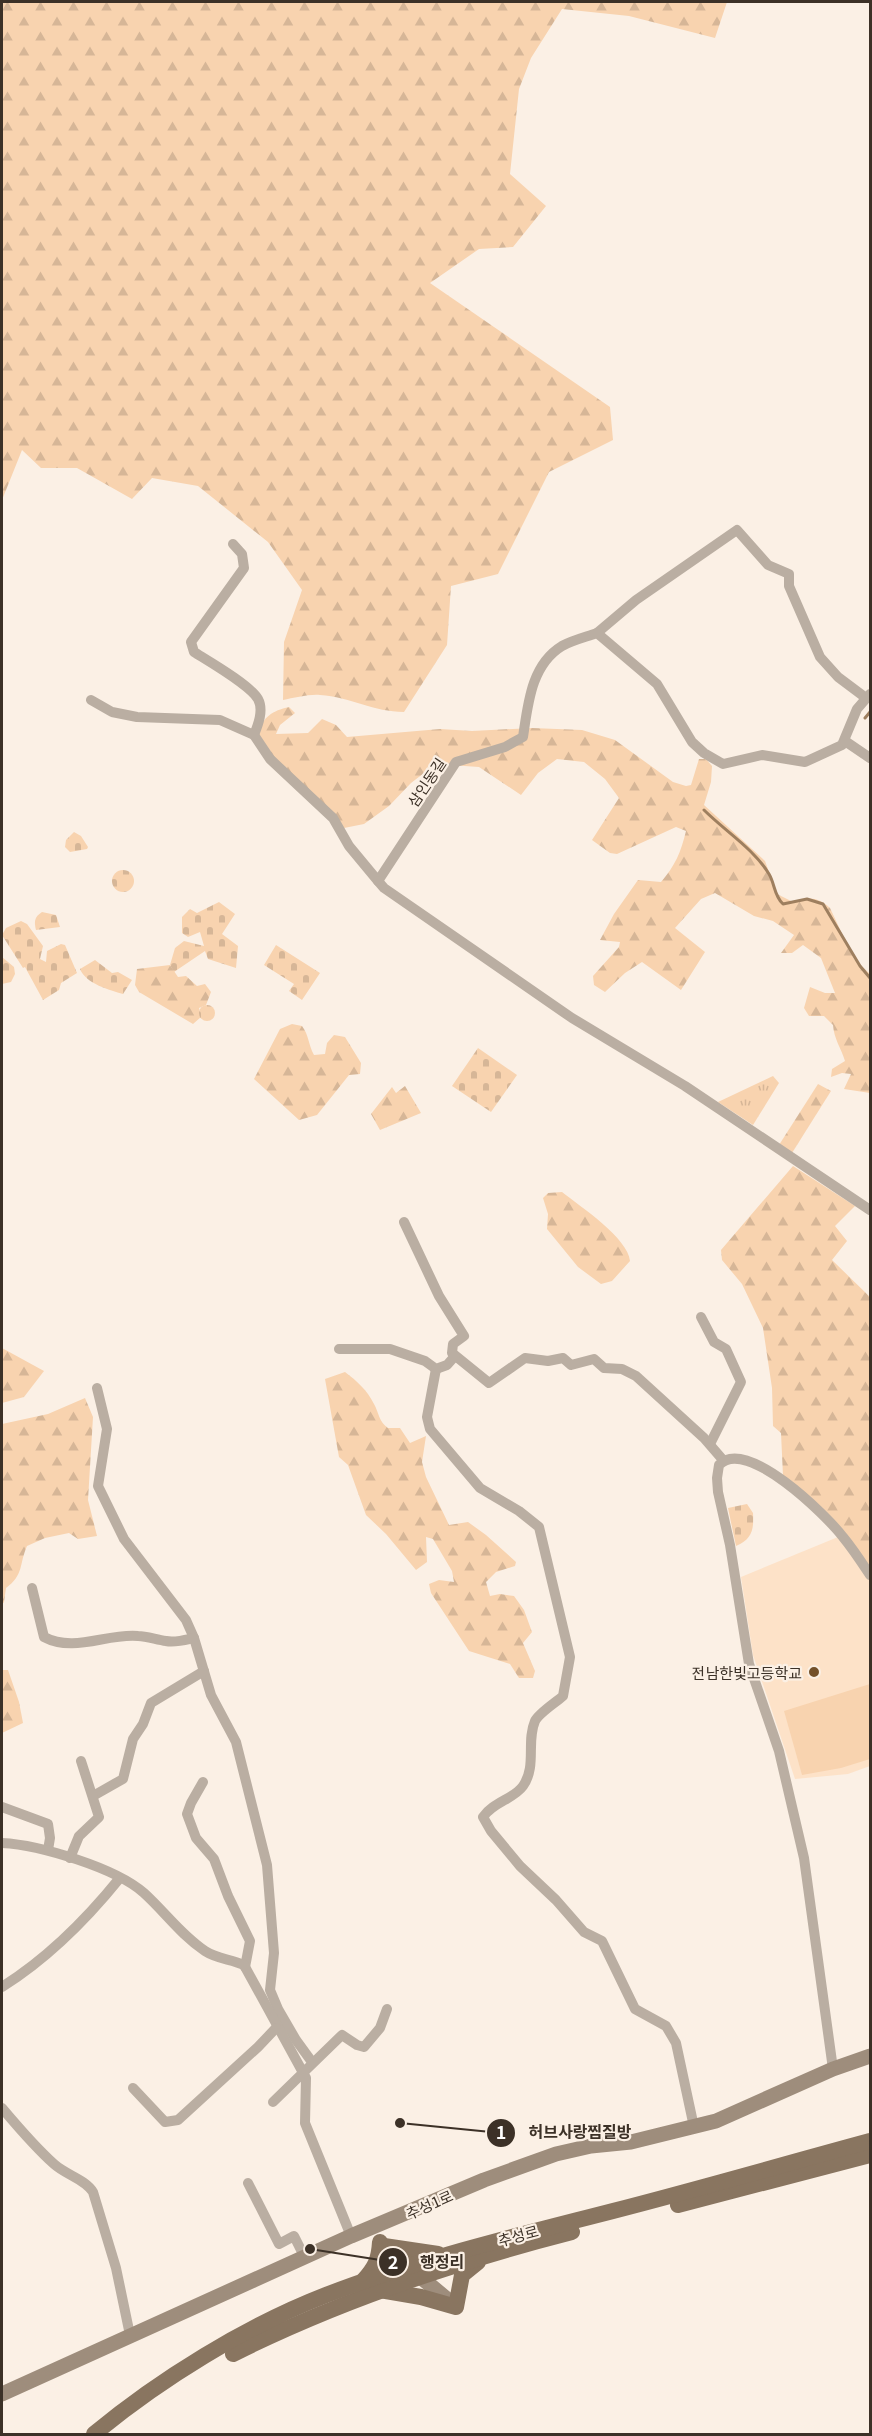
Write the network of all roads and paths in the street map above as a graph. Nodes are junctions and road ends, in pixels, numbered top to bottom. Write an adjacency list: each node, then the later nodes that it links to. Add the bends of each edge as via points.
1 (233, 544): 5 (street, via 242,554 244,568 191,642 194,652 248,687 259,700 261,716)
2 (597, 633): 3 (street, via 636,600 737,530 768,565 789,574 789,586 820,657 838,677); 6 (street, via 657,684 692,742 723,764 762,755 805,762 842,746); 8 (street, 삼인동길, via 562,646 544,663 531,689 523,737 505,747 456,762)
3 (868, 696): 6 (street, via 857,709)
4 (91, 700): 5 (street, via 112,712 137,717 220,720)
5 (254, 735): 8 (street, via 270,759 333,818 349,846)
6 (845, 741): 7 (street)
7 (870, 758)
8 (378, 881): 9 (street, via 572,1018 685,1086)
9 (870, 1210)
10 (404, 1222): 13 (street, via 439,1296 464,1335 453,1344)
11 (701, 1317): 16 (street, via 714,1342 726,1349 741,1382)
12 (339, 1349): 14 (street, via 390,1349)
13 (455, 1356): 14 (street); 16 (street, via 489,1383 525,1358 563,1358 571,1365 594,1359 604,1368 629,1371)
14 (436, 1369): 41 (street, via 427,1417 430,1430 480,1488 539,1527 570,1657 563,1696 536,1719 529,1775 522,1788 483,1816 520,1866 584,1932 602,1941 634,2009 666,2026 676,2043)
15 (97, 1388): 20 (street, via 107,1429 98,1481 100,1490 124,1539 186,1620)
16 (710, 1444): 17 (street)
17 (723, 1460): 18 (street, via 741,1459 784,1482 836,1528); 36 (street, via 717,1478 744,1638 752,1674 779,1751 804,1858)
18 (870, 1575)
19 (32, 1588): 20 (street, via 44,1637 51,1641 84,1643 118,1636 168,1642)
20 (194, 1638): 21 (street)
21 (204, 1671): 24 (street, via 151,1703 133,1738 123,1779); 35 (street, via 211,1695 236,1742 264,1851 273,1941 272,1996)
22 (81, 1761): 24 (street)
23 (204, 1782): 30 (street, via 187,1814 196,1838 214,1859 250,1941)
24 (93, 1796): 28 (street, via 99,1817 79,1836)
25 (2, 1807): 27 (street, via 48,1824)
26 (2, 1842): 27 (street)
27 (48, 1850): 28 (street)
28 (70, 1858): 29 (street)
29 (119, 1879): 30 (street, via 144,1893 204,1950); 31 (street, via 68,1936)
30 (245, 1967): 33 (street)
31 (2, 1987)
32 (387, 2009): 35 (street, via 380,2028 364,2047 342,2035)
33 (276, 2028): 37 (street); 38 (street, via 178,2120 165,2122)
34 (870, 2056): 36 (street, 추성1로)
35 (312, 2062): 37 (street)
36 (833, 2068): 41 (street, 추성1로, via 717,2121)
37 (303, 2074): 39 (street); 46 (street, via 305,2123)
38 (133, 2088)
39 (273, 2102)
40 (2, 2108): 55 (street, via 54,2163 93,2192 116,2268)
41 (694, 2127): 45 (street, 추성1로, via 556,2154)
42 (870, 2141): 48 (main road, 추성로)
43 (870, 2155): 49 (main road, 추성로)
44 (248, 2183): 50 (street, via 279,2244 294,2236)
45 (366, 2231): 46 (street, 추성1로); 47 (street)
46 (351, 2236): 50 (street, 추성1로)
47 (382, 2244): 48 (main road); 51 (street); 52 (main road, via 375,2268)
48 (448, 2254): 51 (main road, 추성로)
49 (484, 2257): 51 (main road, 추성로); 54 (main road, via 462,2275)
50 (305, 2258): 55 (street, 추성1로)
51 (412, 2272): 52 (main road, 추성로); 53 (main road, 추성로); 54 (street)
52 (360, 2283): 57 (main road, 추성로, via 279,2316 181,2370)
53 (380, 2290): 54 (main road); 58 (main road, 추성로, via 290,2325 207,2366 138,2410)
54 (456, 2307)
55 (130, 2335): 56 (street, 추성1로)
56 (2, 2394)
57 (94, 2434)
58 (109, 2434)

